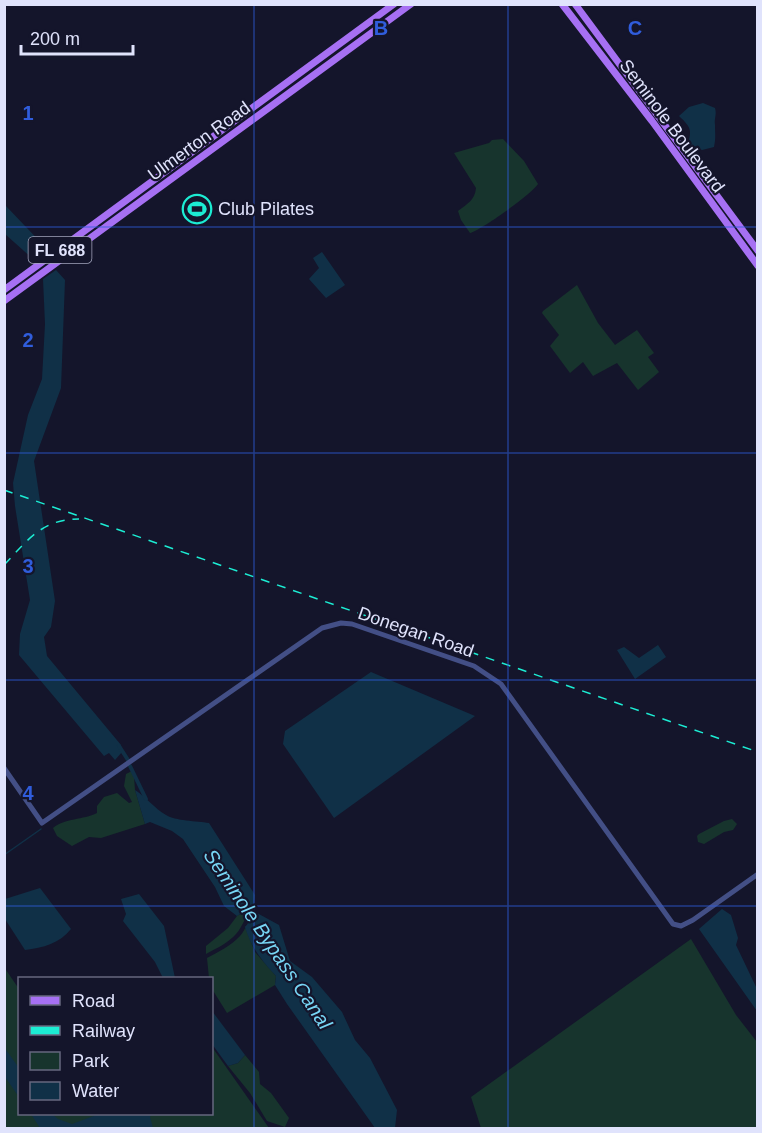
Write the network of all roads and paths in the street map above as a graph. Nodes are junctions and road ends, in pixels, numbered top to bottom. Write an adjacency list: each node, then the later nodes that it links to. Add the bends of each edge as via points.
1 (394, 4): 15 (main road, Ulmerton Road / FL 688)
2 (411, 4): 16 (main road, Ulmerton Road / FL 688)
3 (562, 4): 6 (main road, Seminole Boulevard)
4 (575, 4): 5 (main road, Seminole Boulevard)
5 (612, 54): 6 (main road); 8 (main road, Seminole Boulevard)
6 (602, 57): 7 (main road, Seminole Boulevard)
7 (619, 79): 8 (main road); 9 (main road, Seminole Boulevard)
8 (638, 89): 10 (main road, Seminole Boulevard)
9 (652, 121): 10 (main road, via 666,135); 11 (main road, Seminole Boulevard)
10 (673, 136): 12 (main road, Seminole Boulevard)
11 (671, 148): 12 (main road); 14 (main road, Seminole Boulevard)
12 (698, 170): 13 (main road, Seminole Boulevard)
13 (758, 251)
14 (758, 266)
15 (4, 290)
16 (4, 301)
17 (4, 768): 18 (street, Donegan Road, via 42,823 322,628 352,624 474,666 501,684 668,920 678,926 693,920)
18 (758, 874)

